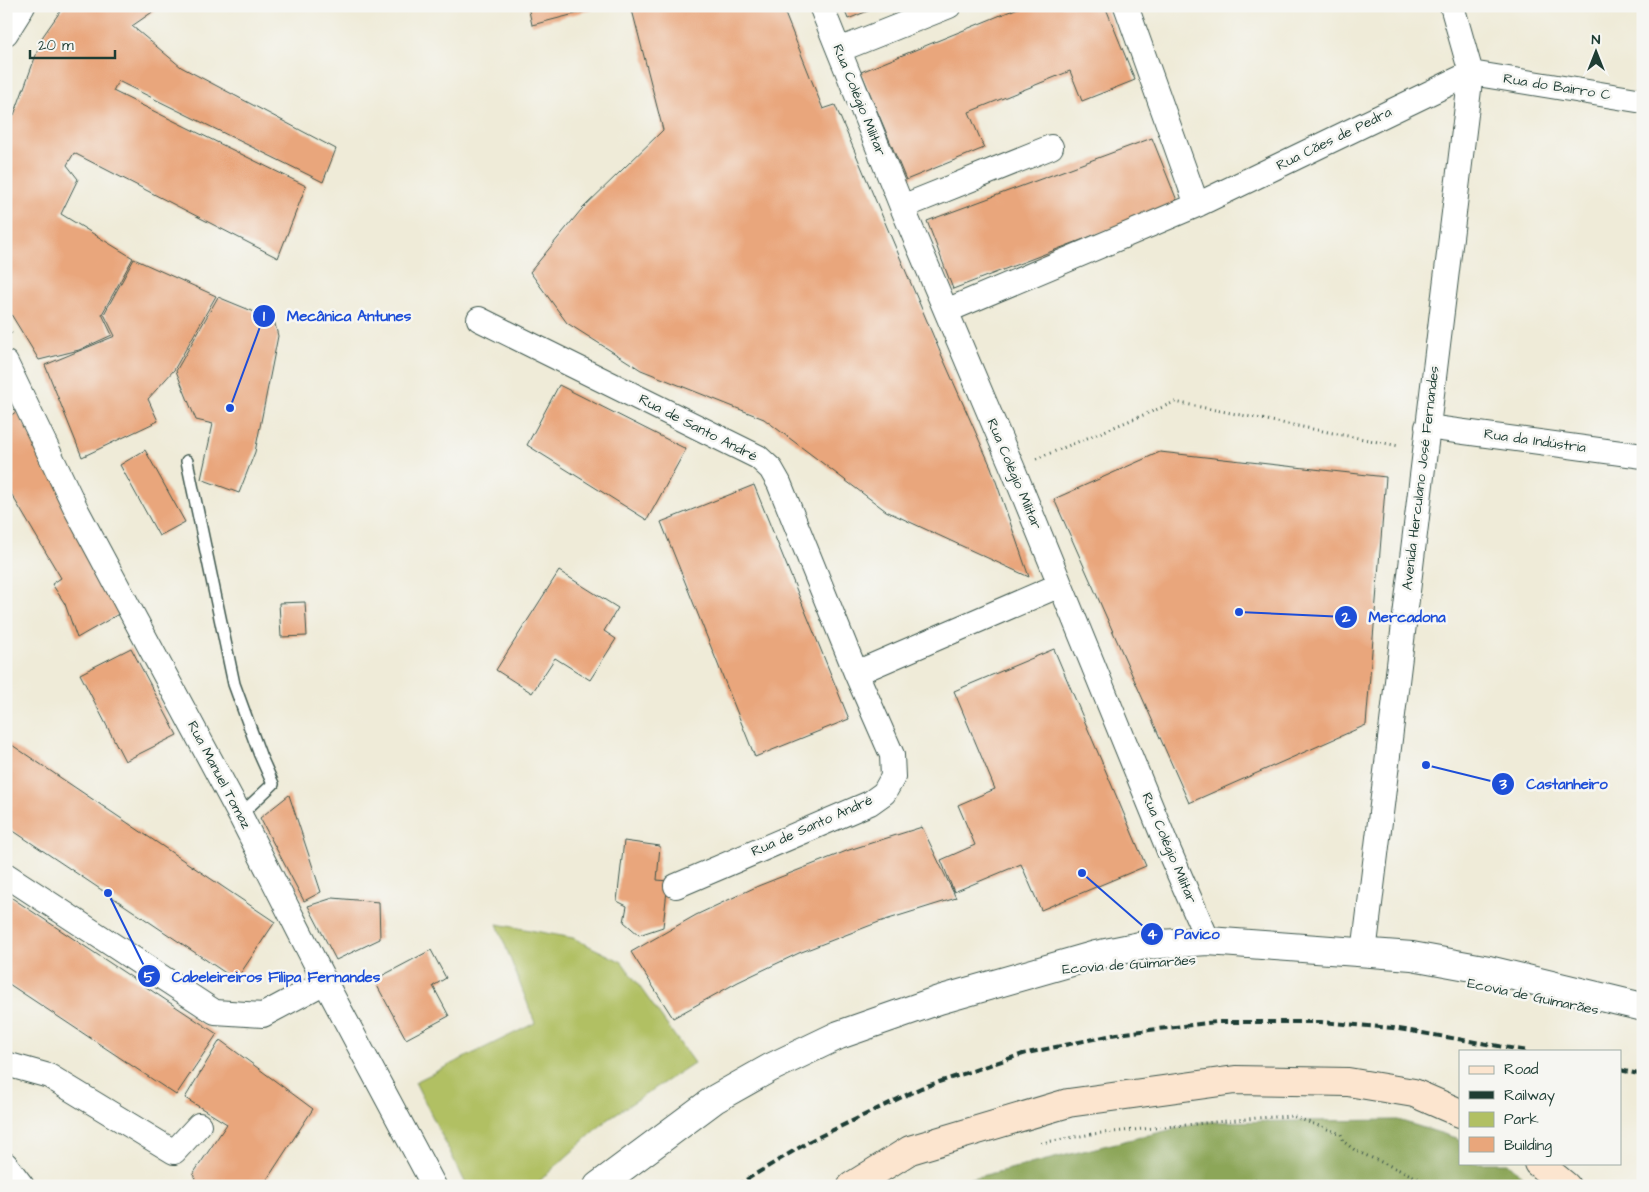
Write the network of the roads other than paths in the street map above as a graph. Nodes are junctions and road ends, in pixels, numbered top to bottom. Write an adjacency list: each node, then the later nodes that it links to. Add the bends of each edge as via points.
1 (23, 6): 6 (street)
2 (821, 6): 7 (street, Rua Colégio Militar)
3 (949, 6): 7 (street)
4 (1126, 6): 11 (street)
5 (1452, 6): 8 (street, Avenida Herculano José Fernandes)
6 (6, 33)
7 (839, 50): 12 (street, Rua Colégio Militar)
8 (1471, 73): 9 (street, Rua do Bairro C); 11 (street, Rua Cães de Pedra); 16 (street, Avenida Herculano José Fernandes)
9 (1643, 101)
10 (1051, 147): 12 (street)
11 (1197, 206): 13 (street, Rua Cães de Pedra)
12 (902, 207): 13 (street, Rua Colégio Militar)
13 (946, 311): 19 (street, Rua Colégio Militar)
14 (479, 320): 20 (street, Rua de Santo André, via 758,456 779,483)
15 (6, 363): 21 (street, Rua Manuel Tomaz, via 77,511)
16 (1428, 427): 17 (street, Rua da Indústria); 25 (street, Avenida Herculano José Fernandes)
17 (1643, 456)
18 (186, 461): 21 (lane, via 234,684 273,784)
19 (1060, 585): 20 (street); 24 (street, Rua Colégio Militar)
20 (856, 673): 23 (street, Rua de Santo André, via 892,755 893,777 884,793 870,803)
21 (240, 814): 26 (street, Rua Manuel Tomaz)
22 (6, 875): 26 (street, via 214,1012 263,1015)
23 (676, 886)
24 (1208, 941): 25 (street); 35 (street, via 1145,946 1096,955 939,1000 839,1035 770,1068 715,1100)
25 (1364, 952): 27 (street, via 1412,956 1489,970)
26 (326, 982): 34 (street, Rua Manuel Tomaz)
27 (1643, 1006)
28 (6, 1064): 30 (street, via 49,1076 174,1152)
29 (1459, 1113): 36 (main road, via 1414,1093 1348,1082 1235,1080 1068,1103 910,1150)
30 (199, 1125)
31 (1539, 1164): 37 (main road)
32 (6, 1165): 33 (street)
33 (22, 1186)
34 (434, 1186)
35 (598, 1186)
36 (852, 1186)
37 (1566, 1186)

